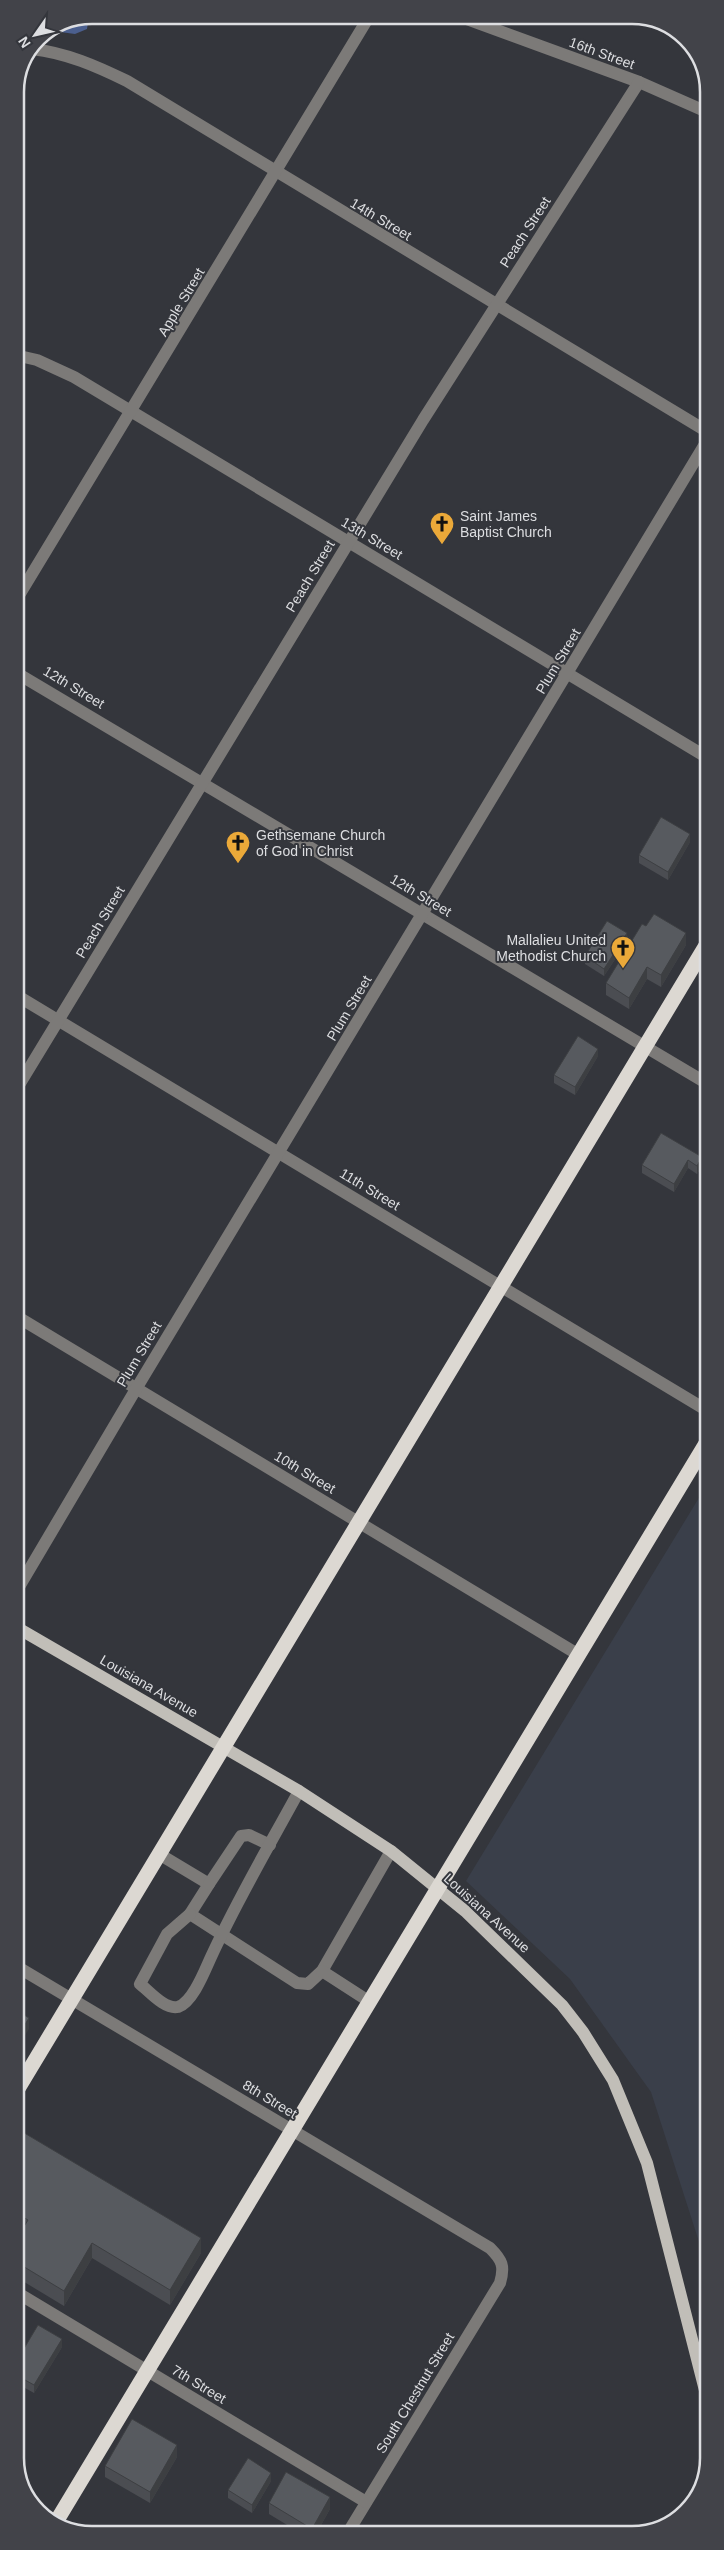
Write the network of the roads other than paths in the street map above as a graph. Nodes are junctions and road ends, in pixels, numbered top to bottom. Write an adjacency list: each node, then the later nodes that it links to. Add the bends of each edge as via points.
1 (365, 24): 6 (street, Apple Street)
2 (481, 24): 4 (street, 16th Street)
3 (60, 54): 6 (street, 14th Street, via 104,69)
4 (639, 82): 5 (street, 16th Street); 7 (street, Peach Street)
5 (700, 109)
6 (276, 173): 7 (street, 14th Street); 9 (street, Apple Street)
7 (496, 306): 10 (street, 14th Street); 12 (street, Peach Street)
8 (24, 357): 9 (street, 13th Street, via 68,374)
9 (132, 411): 12 (street, 13th Street); 13 (street, Apple Street)
10 (700, 427)
11 (700, 452): 14 (street, Plum Street)
12 (348, 542): 14 (street, 13th Street); 17 (street, Peach Street)
13 (24, 587)
14 (567, 674): 16 (street, 13th Street); 18 (street, Plum Street)
15 (24, 677): 17 (street, 12th Street)
16 (700, 753)
17 (202, 782): 18 (street, 12th Street); 21 (street, Peach Street)
18 (424, 914): 22 (street, 12th Street); 25 (street, Plum Street)
19 (700, 955): 22 (highway)
20 (24, 1000): 21 (street, 11th Street)
21 (58, 1019): 23 (street, Peach Street); 25 (street, 11th Street)
22 (645, 1046): 24 (street, 12th Street); 26 (highway)
23 (24, 1076)
24 (700, 1079)
25 (279, 1152): 26 (street, 11th Street); 28 (street, Plum Street)
26 (501, 1285): 29 (street, 11th Street); 31 (highway)
27 (24, 1321): 28 (street, 10th Street)
28 (136, 1389): 31 (street, 10th Street); 32 (street, Plum Street)
29 (700, 1405)
30 (700, 1453): 34 (highway)
31 (359, 1522): 34 (street, 10th Street); 35 (highway)
32 (24, 1578)
33 (24, 1633): 35 (main road, Louisiana Avenue)
34 (579, 1655): 41 (highway)
35 (223, 1747): 36 (main road, Louisiana Avenue); 39 (highway)
36 (299, 1791): 37 (street); 38 (main road, Louisiana Avenue)
37 (270, 1845): 40 (street, via 249,1835 241,1836); 43 (street)
38 (391, 1851): 41 (main road, Louisiana Avenue); 45 (street)
39 (159, 1854): 40 (street); 46 (highway)
40 (209, 1884): 42 (street)
41 (437, 1888): 47 (highway); 53 (main road, Louisiana Avenue, via 515,1957 562,2005 613,2080 647,2163)
42 (190, 1914): 43 (street); 43 (street, via 167,1934 140,1984 168,2006 178,2007 187,2001)
43 (222, 1933): 45 (street, via 297,1983 308,1984)
44 (24, 1971): 46 (street, 8th Street)
45 (322, 1971): 47 (street)
46 (72, 1999): 48 (highway); 49 (street, 8th Street)
47 (370, 2002): 49 (highway)
48 (24, 2079)
49 (293, 2130): 50 (street, 8th Street, via 490,2248); 52 (highway)
50 (504, 2265): 54 (street, South Chestnut Street, via 500,2282)
51 (24, 2297): 52 (street, 7th Street)
52 (148, 2370): 54 (street, 7th Street); 55 (highway)
53 (700, 2371)
54 (366, 2502): 56 (street, South Chestnut Street)
55 (59, 2517)
56 (352, 2526)

